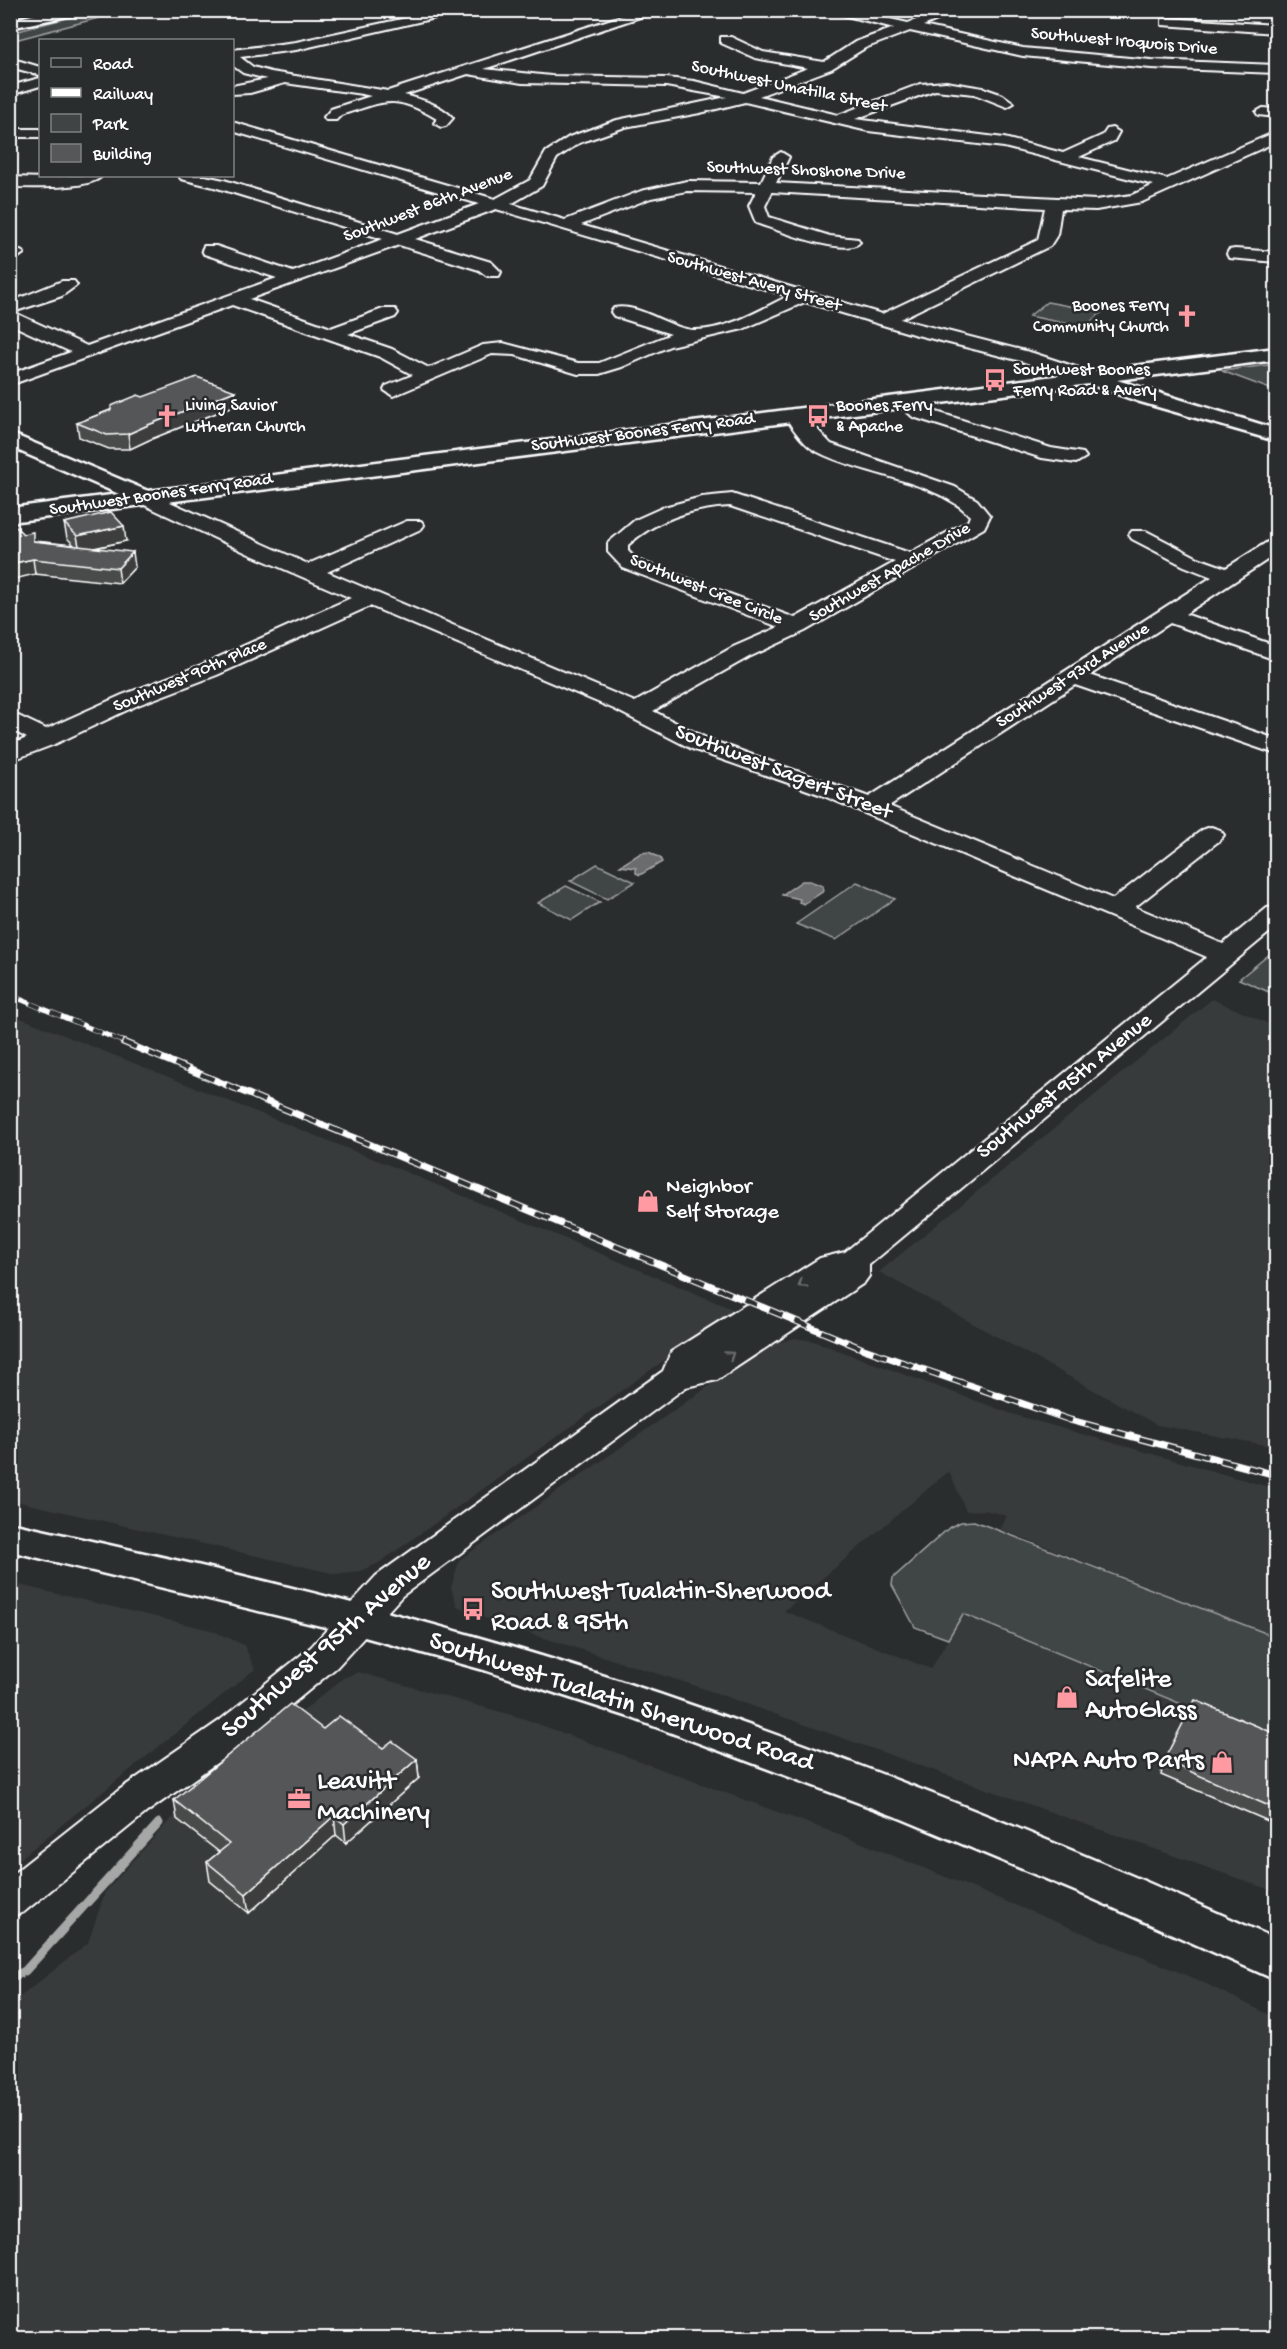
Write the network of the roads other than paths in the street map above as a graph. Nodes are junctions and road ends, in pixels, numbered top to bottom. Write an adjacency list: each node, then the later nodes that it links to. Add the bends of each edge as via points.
1 (78, 10): 7 (main road)
2 (464, 10): 10 (street)
3 (655, 10): 20 (street)
4 (829, 10): 8 (street, Southwest Iroquois Drive)
5 (956, 10): 8 (street, Southwest 86th Avenue)
6 (1167, 22): 9 (street)
7 (10, 24)
8 (908, 28): 14 (street, Southwest Iroquois Drive); 18 (street, Southwest 86th Avenue, via 851,49)
9 (1276, 28)
10 (349, 35): 13 (street); 15 (street)
11 (1045, 37): 14 (street)
12 (726, 40): 18 (street, via 755,53)
13 (379, 46)
14 (1023, 52): 19 (street, Southwest Iroquois Drive, via 1151,64)
15 (234, 56)
16 (234, 58): 22 (street, via 248,70)
17 (10, 62): 21 (street)
18 (826, 66): 27 (street, Southwest 86th Avenue)
19 (1276, 69)
20 (466, 70): 26 (street); 27 (street, Southwest Umatilla Street, via 511,78 666,81)
21 (39, 71)
22 (286, 79): 25 (street); 26 (street)
23 (39, 82): 24 (street)
24 (10, 90)
25 (234, 90)
26 (385, 96): 29 (street); 31 (street, via 437,111 446,118)
27 (746, 97): 30 (street, Southwest Umatilla Street); 49 (street, Southwest 86th Avenue, via 622,123 574,140 551,155 536,183)
28 (1007, 103): 30 (street, via 997,97 938,85)
29 (331, 117)
30 (840, 120): 38 (street, Southwest Umatilla Street, via 868,127 982,139)
31 (441, 123)
32 (234, 127): 49 (street, Southwest Avery Street)
33 (1112, 132): 38 (street, via 1109,138)
34 (10, 133): 35 (street)
35 (39, 133)
36 (1276, 137): 44 (street, Southwest Shoshone Drive)
37 (781, 157): 45 (street)
38 (1065, 158): 44 (street, Southwest Umatilla Street)
39 (934, 176): 46 (street)
40 (87, 177): 43 (street)
41 (191, 177): 51 (street)
42 (10, 182): 43 (street)
43 (47, 183): 47 (street)
44 (1171, 185): 48 (street, Southwest Shoshone Drive, via 1116,203)
45 (766, 187): 46 (street, Southwest Shoshone Drive); 50 (street, Southwest Shoshone Drive, via 667,188); 52 (street, via 757,207 762,220 829,241)
46 (929, 196): 48 (street, Southwest Shoshone Drive)
47 (54, 200)
48 (1054, 204): 67 (street, via 1044,243)
49 (495, 205): 50 (street, Southwest Avery Street); 51 (street, Southwest 86th Avenue)
50 (563, 226): 61 (street, Southwest Avery Street)
51 (398, 239): 58 (street, via 485,266); 59 (street, Southwest 86th Avenue)
52 (852, 242)
53 (10, 250): 57 (street, via 16,253)
54 (210, 250): 59 (street)
55 (1235, 254): 56 (street)
56 (1276, 257)
57 (10, 258)
58 (493, 272)
59 (292, 277): 62 (street, Southwest 86th Avenue)
60 (68, 285): 63 (street)
61 (803, 296): 67 (street, Southwest Avery Street); 69 (street, via 740,324)
62 (231, 299): 68 (street); 70 (street, Southwest 86th Avenue)
63 (10, 308)
64 (620, 312): 69 (street)
65 (389, 313): 68 (street)
66 (10, 317): 70 (street)
67 (883, 320): 73 (street, Southwest Avery Street, via 1016,354)
68 (333, 333): 72 (street, via 386,353)
69 (694, 336): 72 (street, via 669,340 609,366 592,369 501,347)
70 (87, 351): 74 (street, Southwest 86th Avenue)
71 (1276, 354): 73 (main road, Southwest Boones Ferry Road)
72 (428, 375): 75 (street)
73 (1090, 378): 76 (main road, Southwest Boones Ferry Road); 78 (main road, Southwest Avery Street)
74 (10, 380)
75 (393, 390)
76 (903, 401): 77 (main road, Southwest Boones Ferry Road); 80 (street, via 920,413 1049,454)
77 (793, 415): 81 (main road, Southwest Boones Ferry Road); 87 (street, Southwest Apache Drive, via 824,448 948,491 975,508 980,516 977,524)
78 (1276, 435)
79 (10, 439): 81 (main road, Southwest Sagert Street)
80 (1076, 457)
81 (143, 497): 82 (main road, Southwest Boones Ferry Road); 89 (street, Southwest Sagert Street)
82 (10, 515)
83 (414, 525): 89 (street)
84 (1139, 535): 90 (street, via 1191,562)
85 (1276, 545): 86 (street, Southwest 93rd Avenue)
86 (1254, 560): 88 (street); 90 (street, Southwest 93rd Avenue)
87 (912, 561): 93 (street, Southwest Apache Drive); 93 (street, Southwest Cree Circle, via 732,500 686,504 628,533 618,543 618,552 630,564)
88 (1276, 567)
89 (309, 572): 91 (street, Southwest Sagert Street)
90 (1229, 576): 92 (street, Southwest 93rd Avenue)
91 (369, 598): 96 (street, Southwest Sagert Street); 98 (street, Southwest 90th Place)
92 (1168, 615): 94 (street); 95 (street, Southwest 93rd Avenue)
93 (797, 626): 96 (street, Southwest Apache Drive, via 741,651)
94 (1276, 653)
95 (1072, 676): 99 (street); 101 (street, Southwest 93rd Avenue)
96 (636, 711): 101 (street, Southwest Sagert Street, via 716,751)
97 (10, 719): 98 (street)
98 (47, 739): 100 (street, Southwest 90th Place)
99 (1276, 747)
100 (10, 754)
101 (870, 807): 103 (street, Southwest Sagert Street)
102 (1211, 835): 103 (street)
103 (1115, 910): 105 (street, Southwest Sagert Street)
104 (1276, 914): 105 (street, Southwest 95th Avenue)
105 (1226, 955): 107 (street, Southwest 95th Avenue, via 854,1261 853,1276 705,1372 677,1377 389,1586)
106 (10, 1537): 107 (main road, Southwest Tualatin Sherwood Road)
107 (356, 1620): 108 (street, Southwest 95th Avenue, via 324,1657 232,1732 133,1801); 109 (main road, Southwest Tualatin Sherwood Road, via 549,1675 830,1772 1119,1889)
108 (10, 1900)
109 (1276, 1960)

